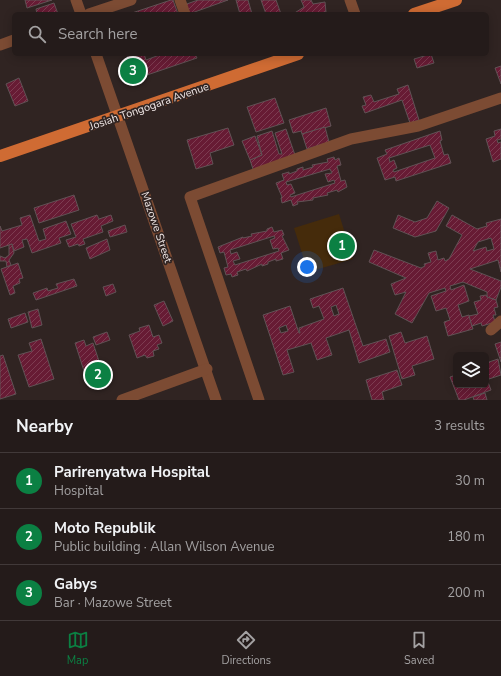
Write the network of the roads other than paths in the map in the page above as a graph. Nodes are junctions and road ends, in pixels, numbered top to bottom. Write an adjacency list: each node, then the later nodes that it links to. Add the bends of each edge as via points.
1 (76, 0): 6 (street)
2 (131, 0): 7 (street)
3 (180, 0): 8 (street)
4 (350, 0): 9 (street)
5 (456, 0): 10 (main road)
6 (80, 12)
7 (95, 12)
8 (184, 12)
9 (354, 12)
10 (420, 12)
11 (12, 41): 12 (street)
12 (0, 45)
13 (97, 56): 16 (street, Mazowe Street)
14 (292, 56): 16 (main road, Josiah Tongogara Avenue)
15 (501, 98): 23 (street, via 418,126 351,139 190,197)
16 (119, 116): 17 (main road, Josiah Tongogara Avenue); 20 (street, Mazowe Street)
17 (0, 156)
18 (501, 322): 19 (street)
19 (491, 330)
20 (207, 369): 21 (street); 22 (street, Mazowe Street)
21 (122, 400)
22 (216, 400)
23 (259, 400)

